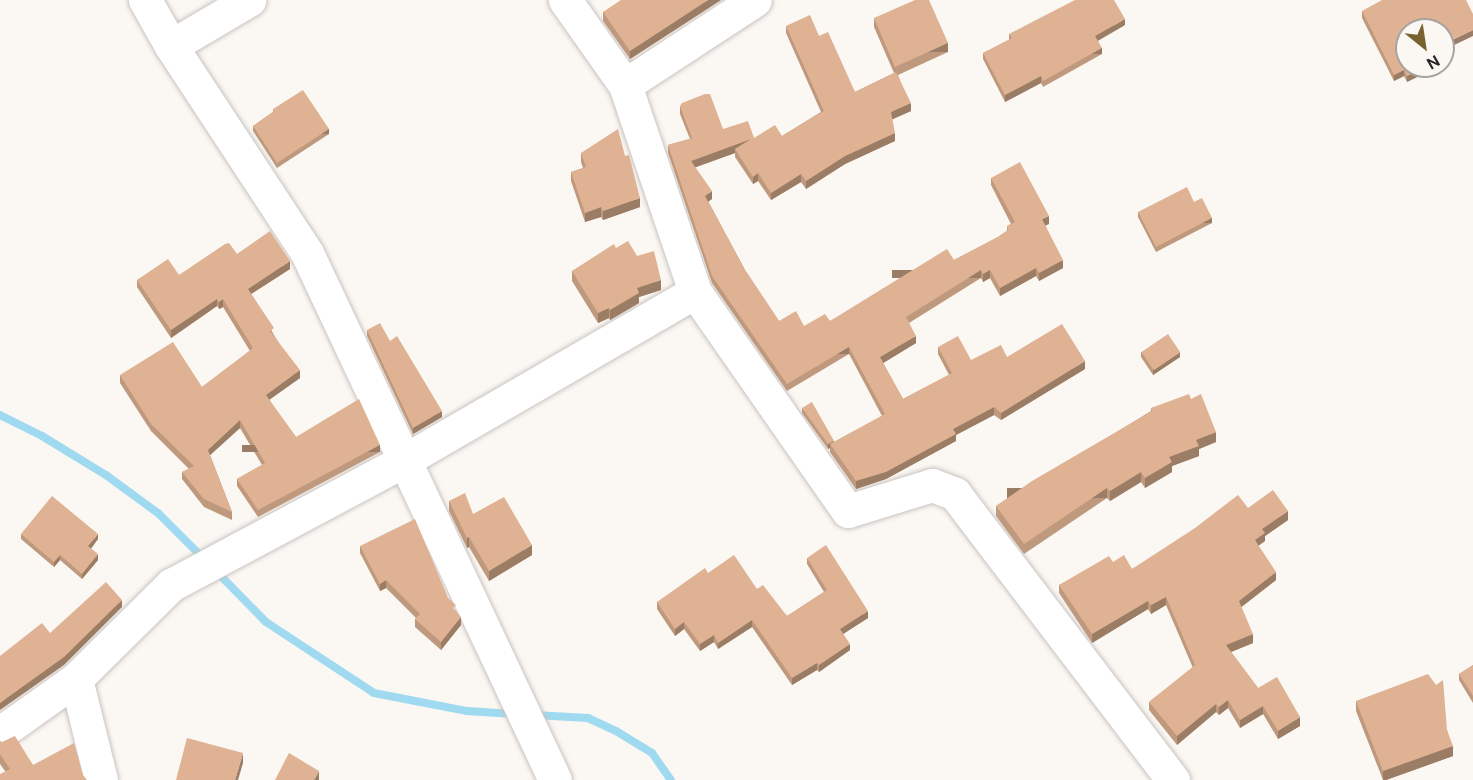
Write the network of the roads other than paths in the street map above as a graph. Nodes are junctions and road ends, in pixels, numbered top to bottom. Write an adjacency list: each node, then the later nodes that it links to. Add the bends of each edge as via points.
1 (145, 0): 5 (street)
2 (249, 0): 5 (street)
3 (565, 0): 6 (street)
4 (755, 0): 6 (street)
5 (171, 46): 8 (street, via 307,253)
6 (625, 85): 7 (street)
7 (695, 292): 8 (street); 13 (street, via 848,511 932,484 955,494)
8 (405, 460): 9 (street, via 171,585); 11 (street)
9 (76, 679): 10 (street); 12 (street)
10 (0, 733)
11 (551, 771)
12 (101, 780)
13 (1173, 780)

